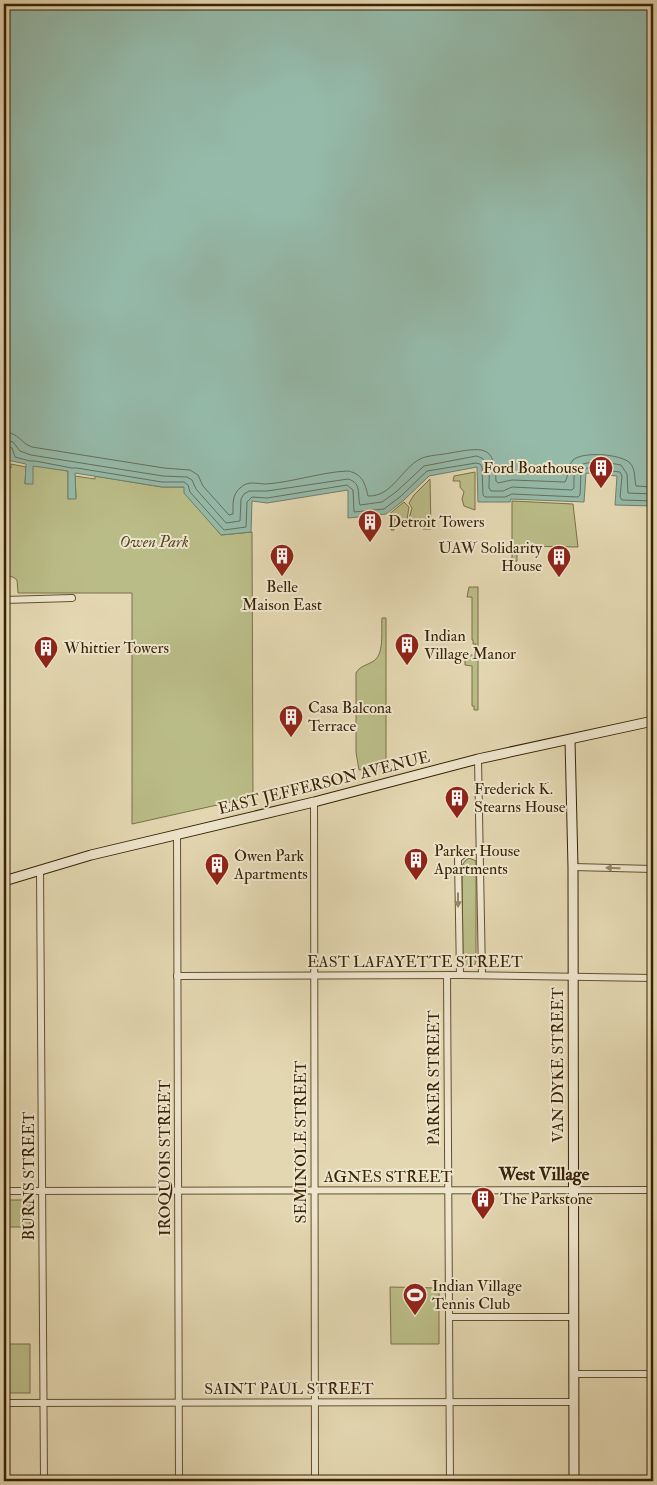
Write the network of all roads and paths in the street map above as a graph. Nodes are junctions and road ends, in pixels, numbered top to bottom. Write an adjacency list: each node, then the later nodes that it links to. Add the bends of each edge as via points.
1 (72, 598): 2 (street)
2 (4, 600)
3 (653, 722): 4 (main road, EAST JEFFERSON AVENUE)
4 (570, 740): 5 (main road, EAST JEFFERSON AVENUE); 9 (main road, VAN DYKE STREET)
5 (478, 759): 6 (main road, EAST JEFFERSON AVENUE); 8 (street)
6 (314, 802): 7 (main road, EAST JEFFERSON AVENUE); 17 (street, SEMINOLE STREET)
7 (177, 834): 11 (main road, EAST JEFFERSON AVENUE); 16 (street, IROQUOIS STREET)
8 (480, 850): 14 (street, one-way to 14, via 465,853 458,859); 15 (street)
9 (572, 866): 10 (street, one-way to 9); 18 (main road, VAN DYKE STREET)
10 (653, 869)
11 (40, 870): 12 (main road, EAST JEFFERSON AVENUE); 24 (street, BURNS STREET)
12 (4, 881)
13 (447, 975): 14 (street, EAST LAFAYETTE STREET); 17 (street, EAST LAFAYETTE STREET); 20 (street, PARKER STREET)
14 (460, 975): 15 (street, EAST LAFAYETTE STREET)
15 (482, 975): 18 (street, EAST LAFAYETTE STREET)
16 (177, 976): 17 (street, EAST LAFAYETTE STREET); 25 (street, IROQUOIS STREET)
17 (315, 976): 26 (street, SEMINOLE STREET)
18 (573, 976): 19 (street, EAST LAFAYETTE STREET); 21 (main road, VAN DYKE STREET)
19 (653, 978)
20 (448, 1190): 21 (street, AGNES STREET); 26 (street, AGNES STREET); 27 (street, PARKER STREET)
21 (573, 1190): 22 (street, AGNES STREET); 28 (main road, VAN DYKE STREET)
22 (653, 1190)
23 (4, 1191): 24 (street, AGNES STREET)
24 (43, 1191): 25 (street, AGNES STREET); 36 (street, BURNS STREET)
25 (179, 1191): 26 (street, AGNES STREET); 31 (street, IROQUOIS STREET)
26 (315, 1191): 32 (street, SEMINOLE STREET)
27 (450, 1317): 28 (street); 33 (street, PARKER STREET)
28 (573, 1317): 29 (main road, VAN DYKE STREET)
29 (573, 1374): 30 (street); 34 (main road, VAN DYKE STREET)
30 (653, 1374)
31 (178, 1402): 32 (street, SAINT PAUL STREET); 36 (street, SAINT PAUL STREET); 38 (street, IROQUOIS STREET)
32 (315, 1402): 33 (street, SAINT PAUL STREET); 39 (street, SEMINOLE STREET)
33 (450, 1402): 34 (street, SAINT PAUL STREET); 40 (street, PARKER STREET)
34 (573, 1402): 41 (main road, VAN DYKE STREET)
35 (4, 1403): 36 (street, SAINT PAUL STREET)
36 (43, 1403): 37 (street, BURNS STREET)
37 (44, 1481)
38 (179, 1481)
39 (315, 1481)
40 (450, 1481)
41 (574, 1481)

